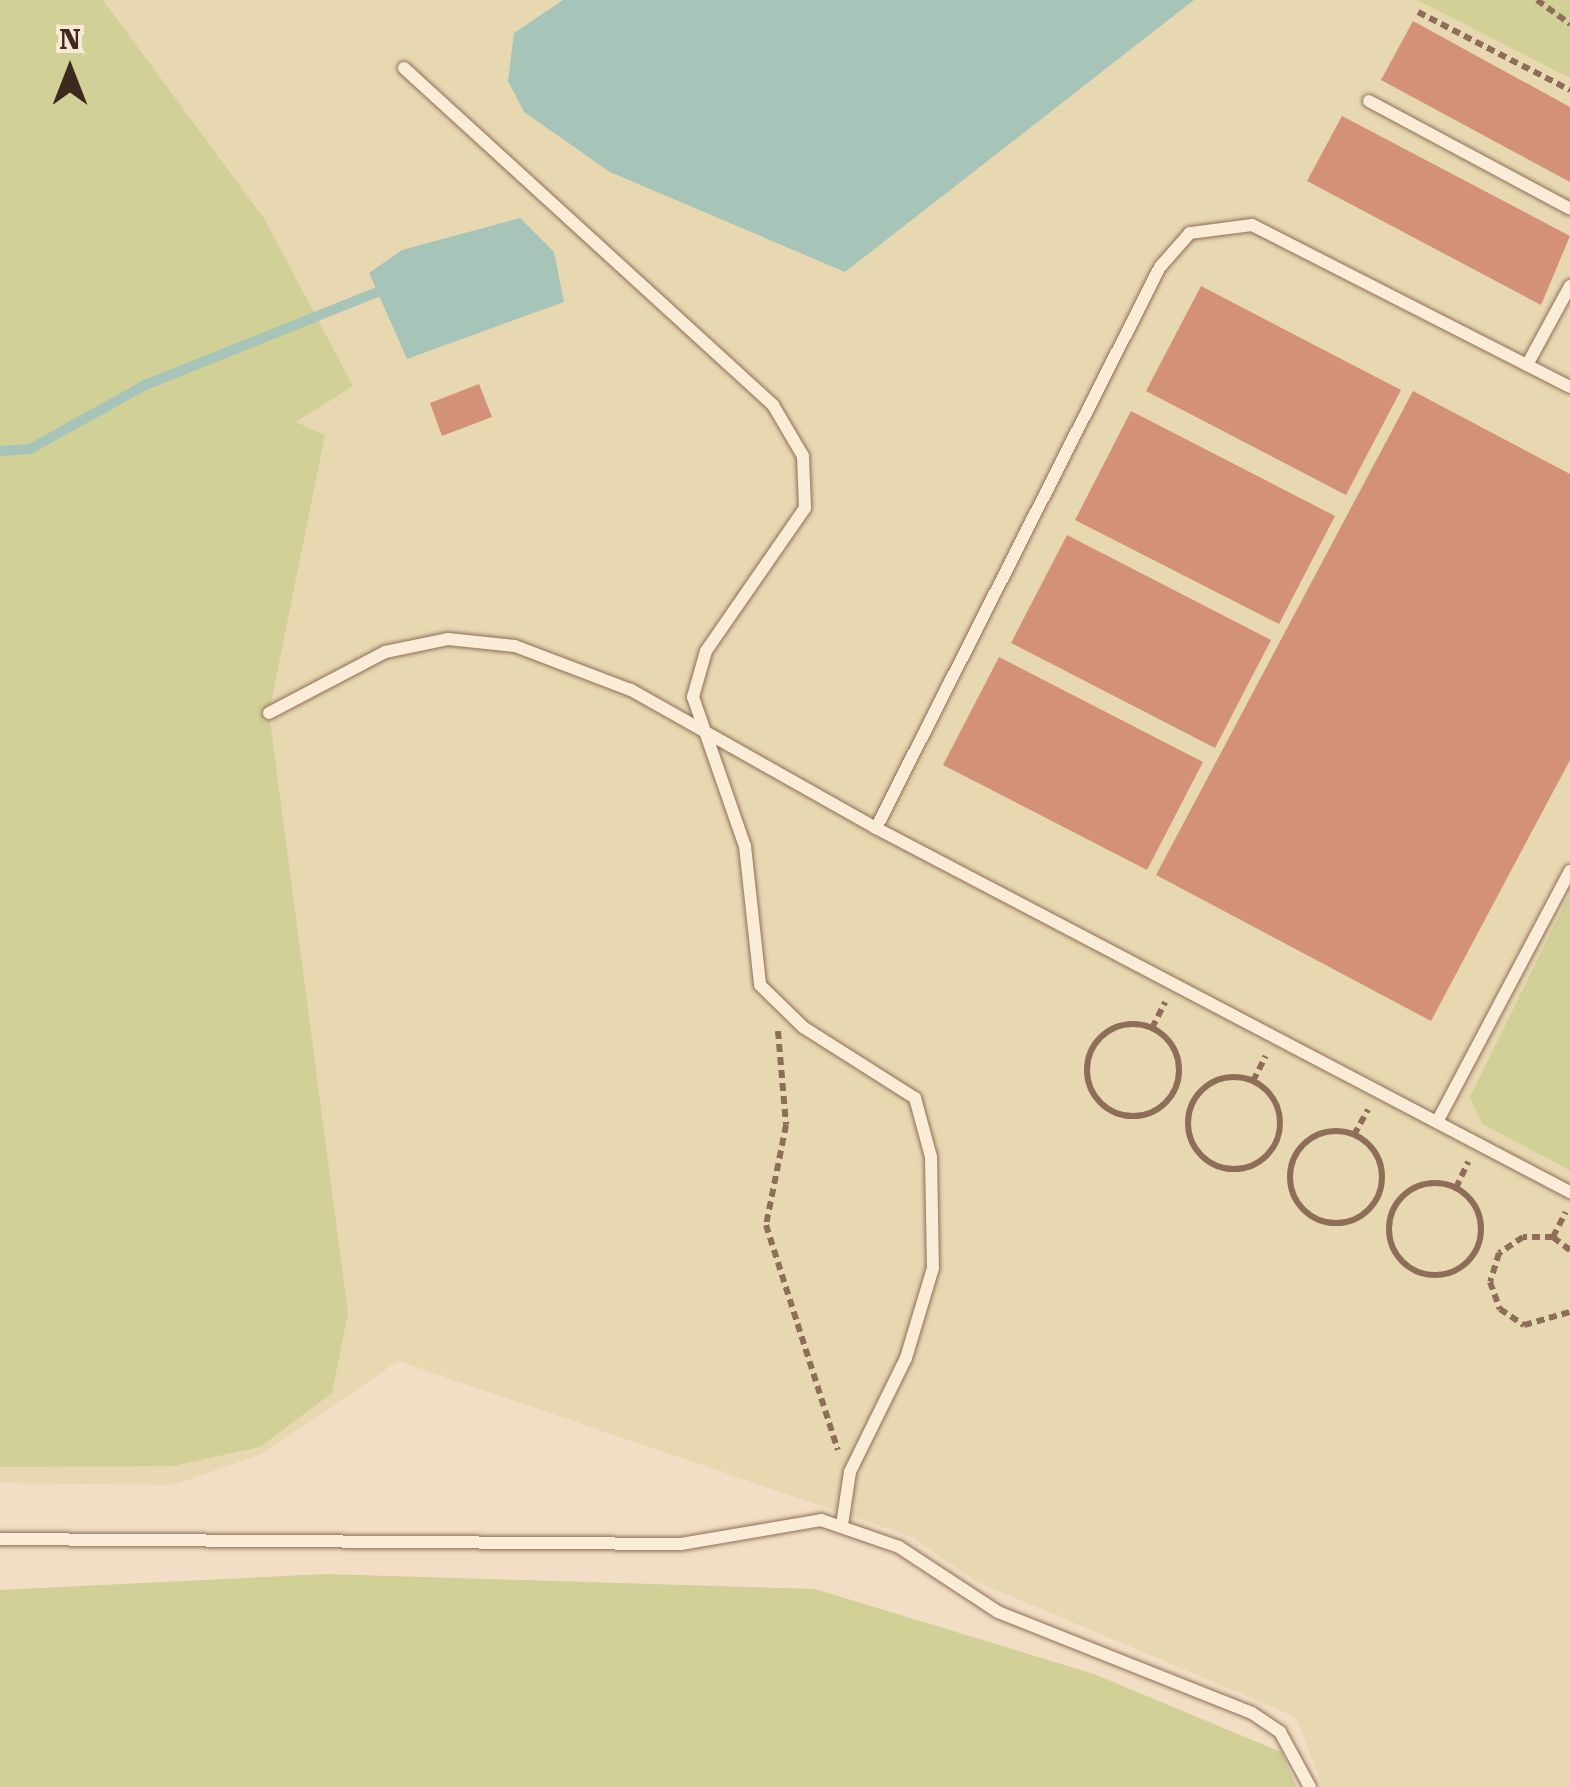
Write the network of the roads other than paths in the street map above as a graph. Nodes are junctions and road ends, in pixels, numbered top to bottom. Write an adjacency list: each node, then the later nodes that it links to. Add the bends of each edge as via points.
1 (404, 68): 8 (lane, via 773,405 804,456 800,517 706,652 693,697)
2 (1370, 102): 3 (lane)
3 (1570, 209)
4 (1570, 286): 5 (lane)
5 (1527, 365): 6 (lane); 9 (lane, via 1252,225 1190,233 1160,267)
6 (1570, 387)
7 (269, 713): 8 (lane, via 385,652 448,639 514,646)
8 (700, 729): 9 (lane); 13 (lane, via 745,846 753,954 776,1005 915,1098 932,1157 933,1268 906,1358 850,1472)
9 (876, 828): 11 (lane)
10 (1570, 871): 11 (lane)
11 (1436, 1122): 12 (lane)
12 (1570, 1192)
13 (842, 1525): 14 (lane, via 800,1520 681,1544); 15 (lane, via 899,1547 998,1612 1252,1713 1280,1732)
14 (0, 1539)
15 (1310, 1787)

